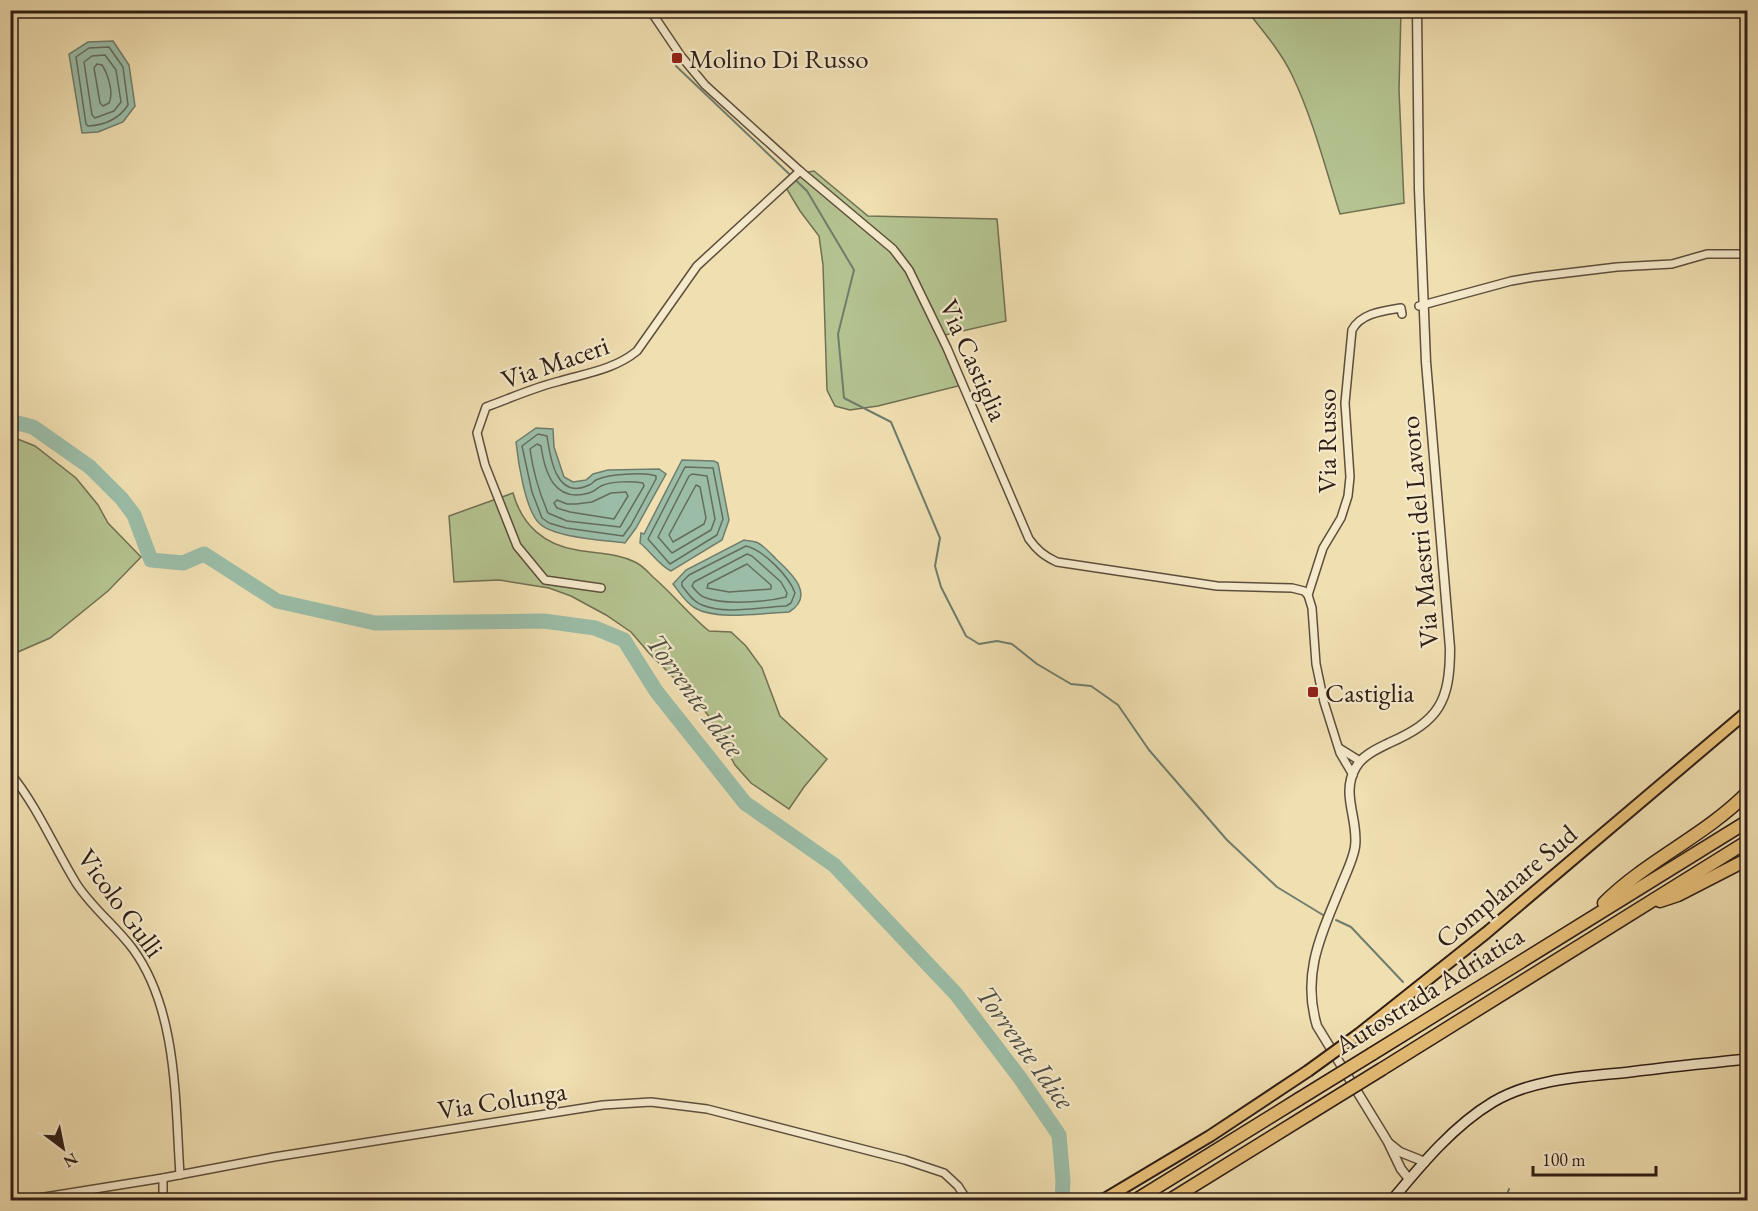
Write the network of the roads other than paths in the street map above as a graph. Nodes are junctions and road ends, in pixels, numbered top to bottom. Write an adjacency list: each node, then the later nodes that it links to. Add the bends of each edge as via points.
1 (650, 10): 3 (street, Via Castiglia, via 705,85)
2 (1417, 10): 5 (street, Via Maestri del Lavoro)
3 (796, 176): 7 (street, Via Maceri, via 697,266 637,351 624,362 486,407 477,433 484,465 517,546 544,580); 8 (street, Via Castiglia, via 893,249 909,270 1037,550 1057,562 1217,586 1292,588)
4 (1748, 254): 5 (street, via 1707,254 1672,264 1511,281)
5 (1422, 305): 11 (street, Via Maestri del Lavoro, via 1450,676 1440,703 1423,725)
6 (1402, 314): 8 (street, Via Russo, via 1401,308 1365,317 1352,330 1345,403 1348,496 1341,518 1323,548)
7 (601, 588)
8 (1308, 596): 10 (street, Via Russo, via 1318,677)
9 (1748, 711): 26 (highway, Complanare Sud, bridge, via 1486,933 1359,1034 1219,1130)
10 (1337, 746): 11 (street); 13 (street, Via Russo)
11 (1360, 761): 13 (street)
12 (10, 773): 23 (street, Vicolo Gulli, via 77,884 133,949 159,996 175,1090)
13 (1353, 775): 21 (street, via 1349,798 1356,835 1354,854 1316,951 1310,997 1317,1026)
14 (1748, 792): 19 (highway, via 1705,828 1626,883)
15 (1748, 820): 19 (highway, Autostrada Adriatica)
16 (1748, 841): 18 (highway, Autostrada Adriatica)
17 (1748, 859): 18 (highway, via 1678,895)
18 (1645, 906): 31 (highway, Autostrada Adriatica, bridge)
19 (1589, 919): 30 (highway, Autostrada Adriatica, bridge)
20 (1748, 1059): 22 (main road, via 1576,1077 1531,1086 1478,1113)
21 (1388, 1142): 22 (street, via 1400,1152); 25 (street)
22 (1425, 1162): 25 (main road)
23 (180, 1175): 24 (street, Via Colunga); 29 (street, Via Colunga, via 274,1156 603,1105 651,1102 707,1109 915,1163 944,1173)
24 (163, 1178): 27 (street, Via Colunga); 28 (street)
25 (1409, 1179): 32 (main road)
26 (1106, 1199)
27 (26, 1200)
28 (163, 1200)
29 (967, 1200)
30 (1136, 1200)
31 (1170, 1200)
32 (1392, 1200)

